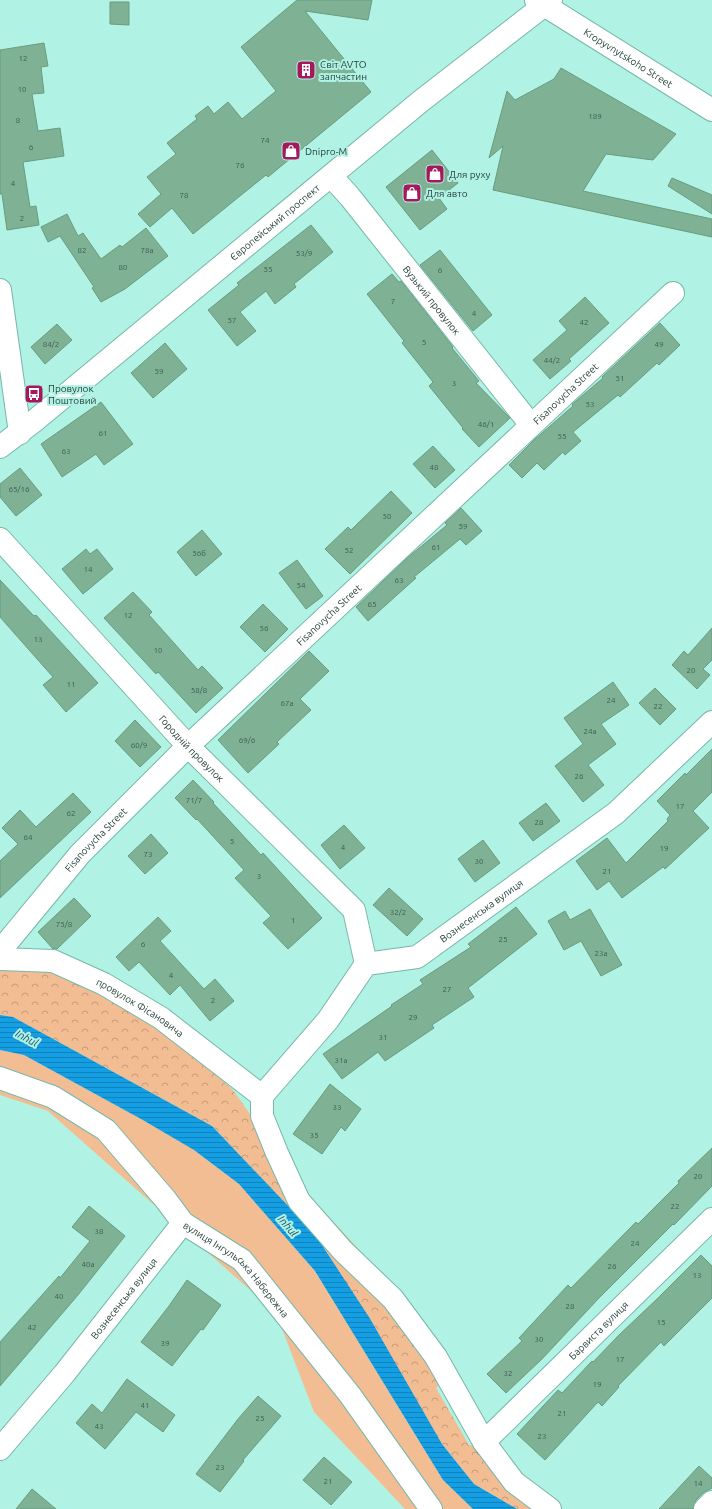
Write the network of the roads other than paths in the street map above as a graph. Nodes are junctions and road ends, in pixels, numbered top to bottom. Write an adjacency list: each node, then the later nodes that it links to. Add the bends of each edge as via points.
1 (544, 2): 2 (street, Kropyvnytskoho Street); 3 (street, Європейський проспект)
2 (712, 110)
3 (331, 176): 6 (street, Вузький провулок); 7 (street, Європейський проспект)
4 (0, 290): 7 (street)
5 (673, 292): 6 (street, Fisanovycha Street)
6 (530, 425): 11 (street, Fisanovycha Street)
7 (20, 432): 8 (street, Європейський проспект)
8 (0, 447)
9 (0, 538): 11 (street, Городній провулок)
10 (712, 722): 14 (street, Вознесенська вулиця, via 616,813 417,957)
11 (188, 746): 12 (street, Fisanovycha Street, via 80,854); 14 (street, Городній провулок, via 354,910)
12 (0, 951)
13 (0, 959): 16 (street, провулок Фісановича, via 53,961 104,984 161,1018)
14 (366, 964): 16 (street, via 328,1020)
15 (0, 1078): 18 (street, вулиця Інгульська Набережна, via 53,1097 106,1130 166,1200)
16 (262, 1096): 19 (street, via 262,1116 300,1201 343,1251 397,1305 436,1357)
17 (712, 1219): 19 (street, Барвиста вулиця)
18 (183, 1224): 20 (street, Вознесенська вулиця, via 64,1374); 22 (street, вулиця Інгульська Набережна, via 242,1260 350,1395)
19 (484, 1442): 23 (street, via 514,1482)
20 (0, 1449)
21 (712, 1502): 24 (street)
22 (431, 1509)
23 (550, 1509)
24 (705, 1509)

